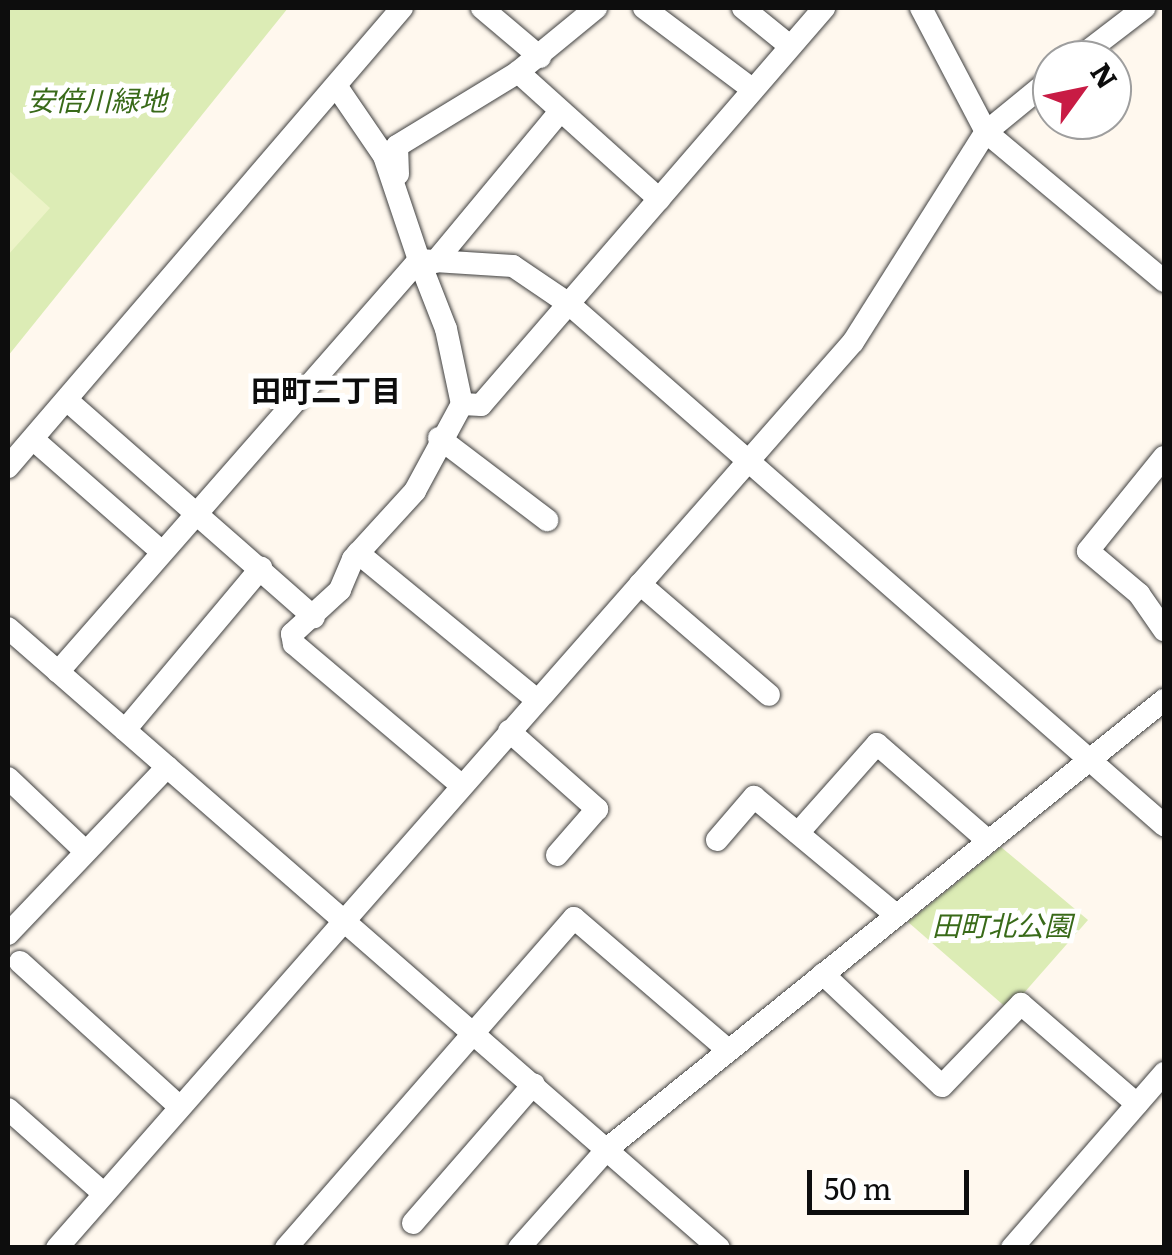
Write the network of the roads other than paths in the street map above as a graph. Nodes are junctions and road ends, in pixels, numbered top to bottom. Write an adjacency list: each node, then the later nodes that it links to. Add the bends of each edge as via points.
1 (402, 8): 13 (street)
2 (482, 8): 11 (street)
3 (596, 8): 11 (street)
4 (644, 8): 14 (street)
5 (744, 8): 10 (street)
6 (824, 8): 10 (street)
7 (920, 8): 17 (street)
8 (1144, 8): 9 (street)
9 (1102, 40)
10 (790, 46): 14 (street)
11 (540, 57): 12 (street)
12 (518, 72): 16 (street); 19 (street, via 397,146)
13 (337, 87): 19 (street, via 384,156); 23 (street)
14 (752, 90): 18 (street)
15 (1032, 94): 17 (street)
16 (558, 114): 18 (street); 20 (street)
17 (986, 132): 21 (street); 28 (street, via 853,342)
18 (659, 200): 22 (street)
19 (399, 208): 20 (street)
20 (427, 261): 22 (street, via 513,266); 24 (street); 30 (street)
21 (1160, 269)
22 (568, 304): 24 (street, via 481,405); 28 (street)
23 (69, 402): 26 (street); 30 (street)
24 (462, 404): 25 (street)
25 (438, 438): 31 (street); 33 (street, via 415,491)
26 (34, 440): 29 (street); 32 (street)
27 (1164, 456): 38 (street, via 1088,551 1139,594)
28 (750, 460): 35 (street); 45 (street)
29 (8, 467)
30 (197, 512): 32 (street); 34 (street)
31 (547, 520)
32 (162, 552): 39 (street)
33 (358, 553): 36 (street, via 340,590); 41 (street)
34 (261, 568): 36 (street); 43 (street)
35 (640, 584): 40 (street); 41 (street)
36 (314, 617): 48 (street, via 292,634 294,644)
37 (11, 623): 39 (street)
38 (1164, 630)
39 (58, 672): 43 (street)
40 (769, 696)
41 (537, 700): 44 (street)
42 (1164, 700): 45 (street)
43 (125, 730): 46 (street)
44 (510, 731): 48 (street); 54 (street, via 597,809)
45 (1090, 759): 49 (street); 52 (street)
46 (167, 767): 53 (street); 56 (street)
47 (8, 778): 53 (street)
48 (461, 785): 56 (street)
49 (1164, 825)
50 (798, 833): 51 (street, via 754,797); 52 (street, via 878,744); 55 (street)
51 (716, 840)
52 (988, 841): 55 (street)
53 (85, 851): 57 (street)
54 (557, 855)
55 (896, 915): 59 (street)
56 (344, 919): 60 (street); 65 (street)
57 (8, 934)
58 (20, 962): 65 (street)
59 (823, 974): 61 (street); 64 (street, via 942,1086 1021,1004)
60 (471, 1031): 61 (street, via 574,918); 63 (street); 71 (street)
61 (728, 1050): 67 (street)
62 (1164, 1073): 64 (street)
63 (534, 1084): 67 (street); 69 (street)
64 (1137, 1104): 74 (street)
65 (180, 1107): 68 (street)
66 (8, 1109): 68 (street)
67 (608, 1148): 72 (street); 73 (street)
68 (104, 1194): 70 (street)
69 (413, 1223)
70 (57, 1248)
71 (286, 1248)
72 (520, 1248)
73 (720, 1248)
74 (1012, 1248)

